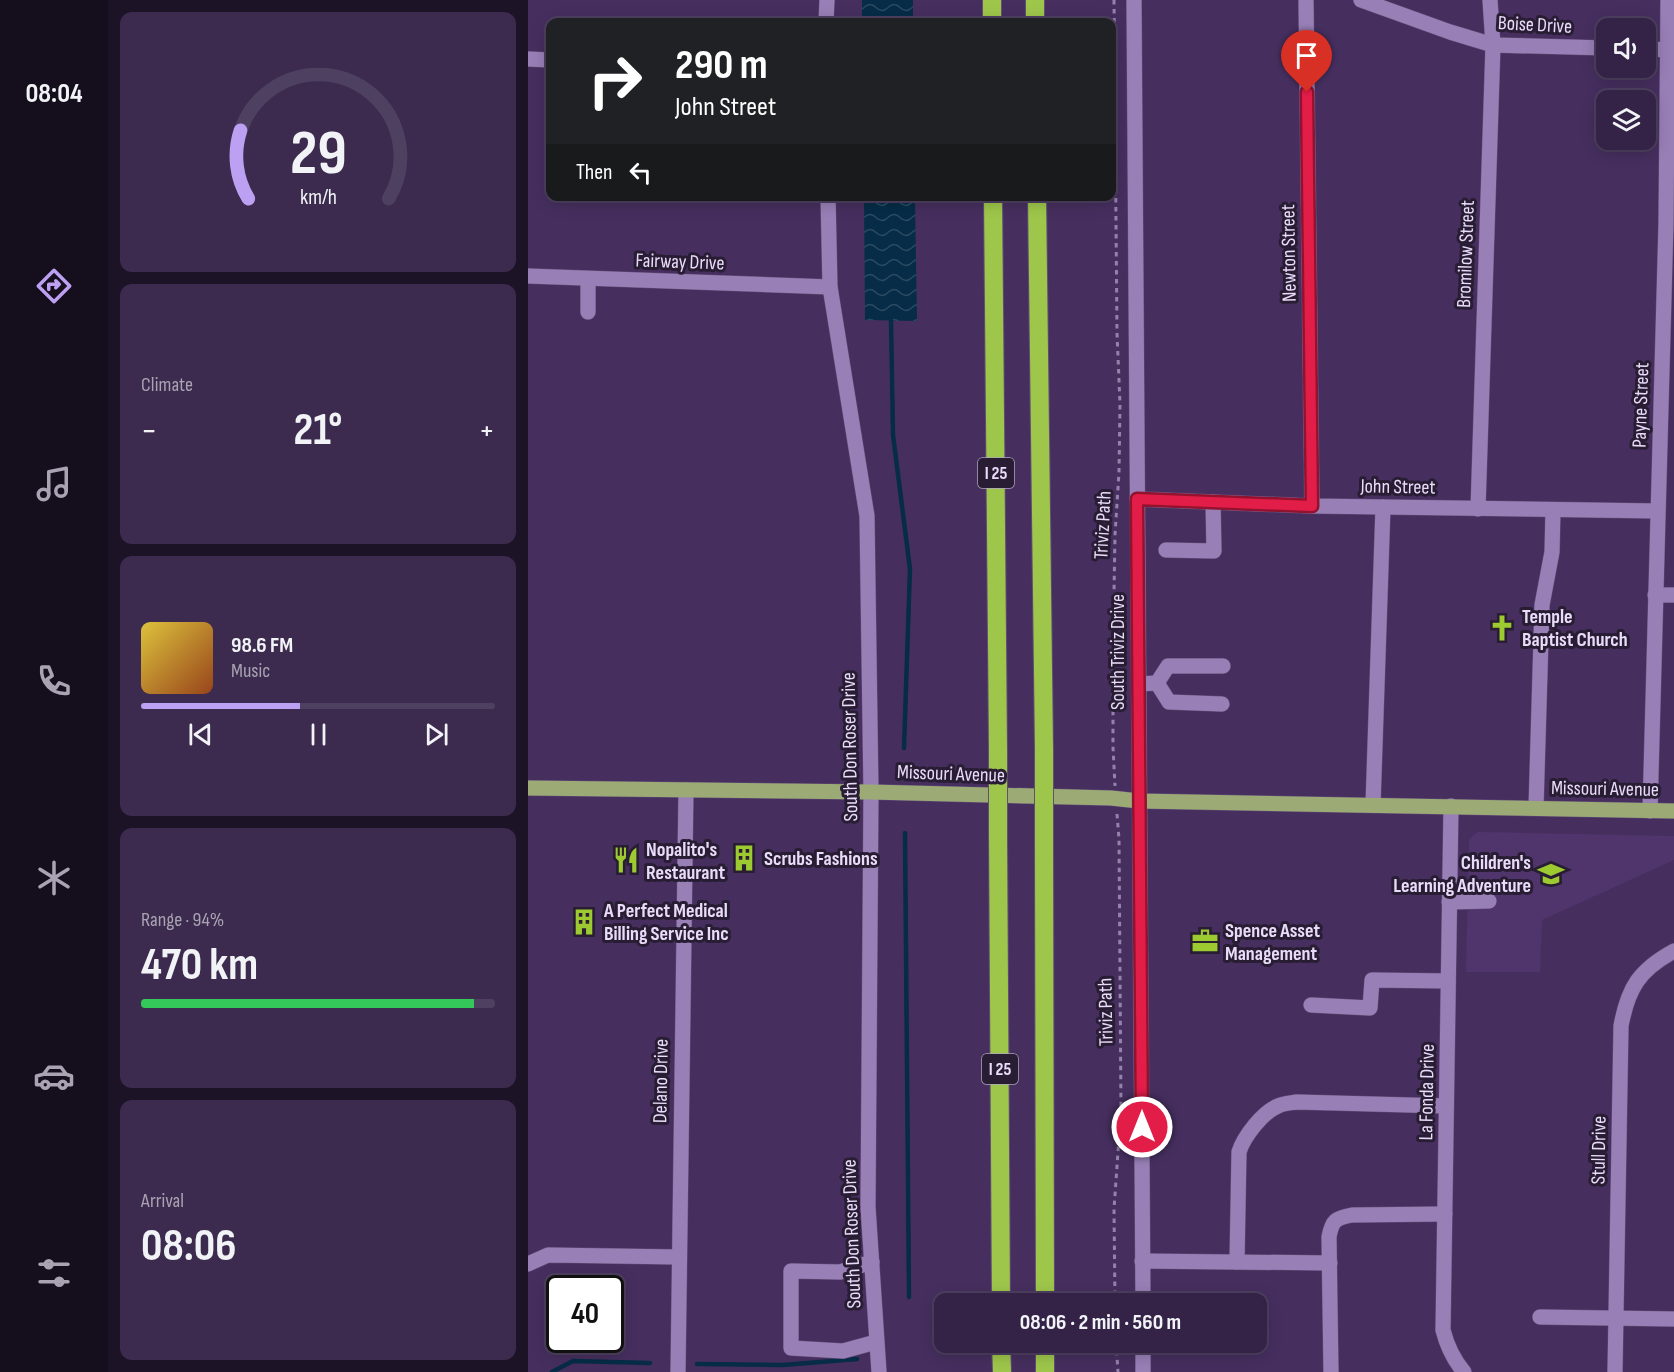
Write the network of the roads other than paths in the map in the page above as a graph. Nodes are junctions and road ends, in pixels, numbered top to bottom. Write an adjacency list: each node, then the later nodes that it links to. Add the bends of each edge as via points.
1 (827, 0): 8 (street)
2 (992, 0): 9 (highway)
3 (1134, 0): 26 (street, South Triviz Drive)
4 (1306, 0): 28 (street, Newton Street)
5 (1361, 0): 10 (street, Boise Drive)
6 (1490, 0): 10 (street, Bromilow Street)
7 (1668, 0): 13 (street, Payne Street)
8 (826, 18)
9 (992, 18)
10 (1493, 45): 11 (street, Boise Drive); 30 (street, Bromilow Street)
11 (1596, 48)
12 (1656, 49): 13 (street)
13 (1671, 50): 19 (street, Payne Street)
14 (528, 59): 15 (street)
15 (546, 60)
16 (828, 201): 22 (street, South Don Roser Drive)
17 (993, 201): 62 (highway, I 25, bridge)
18 (1037, 201): 63 (highway, I 25, bridge)
19 (1670, 223): 24 (street, Payne Street)
20 (528, 276): 21 (street, Fairway Drive)
21 (588, 279): 22 (street, Fairway Drive); 23 (street)
22 (830, 287): 42 (street, South Don Roser Drive, via 867,516)
23 (588, 312)
24 (1669, 319): 25 (street, Payne Street)
25 (1667, 443): 32 (street, Payne Street)
26 (1137, 499): 27 (street, John Street); 38 (street, South Triviz Drive)
27 (1213, 502): 28 (street, John Street); 33 (street, via 1214,551)
28 (1312, 506): 29 (street, John Street)
29 (1383, 507): 30 (street, John Street); 44 (street)
30 (1478, 509): 31 (street, John Street)
31 (1553, 510): 32 (street, John Street); 46 (street, via 1552,552 1542,605)
32 (1658, 511): 34 (street, Payne Street)
33 (1166, 550)
34 (1655, 595): 35 (street); 47 (street, Payne Street)
35 (1674, 595)
36 (1223, 666): 37 (street, via 1168,666)
37 (1157, 683): 38 (street); 39 (street, via 1169,702)
38 (1138, 684): 43 (street, South Triviz Drive)
39 (1222, 704)
40 (528, 788): 41 (main road, Missouri Avenue)
41 (686, 790): 42 (main road, Missouri Avenue); 56 (street, Delano Drive)
42 (872, 792): 43 (main road, Missouri Avenue); 59 (street, South Don Roser Drive, via 868,1207)
43 (1139, 801): 44 (main road, Missouri Avenue); 57 (street, South Triviz Drive)
44 (1373, 805): 45 (main road, Missouri Avenue)
45 (1451, 806): 46 (main road, Missouri Avenue); 50 (street, La Fonda Drive)
46 (1536, 808): 47 (main road, Missouri Avenue)
47 (1650, 811): 48 (main road, Missouri Avenue)
48 (1674, 811)
49 (1489, 901): 50 (street)
50 (1449, 902): 52 (street, La Fonda Drive)
51 (1674, 951): 66 (street, Stull Drive, via 1655,961 1636,981 1621,1026)
52 (1448, 981): 53 (street, via 1372,980 1370,1008); 54 (street, La Fonda Drive)
53 (1311, 1005)
54 (1446, 1106): 55 (street, La Fonda Drive); 58 (street, via 1297,1102 1276,1106 1254,1125 1239,1152)
55 (1445, 1214): 60 (street, via 1341,1217 1331,1227); 72 (street, La Fonda Drive, via 1443,1330)
56 (678, 1257): 61 (street, via 548,1255); 73 (street, Delano Drive)
57 (1142, 1261): 58 (street); 64 (street, South Triviz Drive)
58 (1237, 1262): 60 (street)
59 (872, 1263): 68 (street, South Don Roser Drive); 68 (street, via 840,1272 791,1271 791,1348 843,1351)
60 (1330, 1263): 78 (street)
61 (528, 1264)
62 (1001, 1293)
63 (1045, 1293)
64 (1143, 1293)
65 (1540, 1317): 66 (street)
66 (1615, 1319): 67 (street); 79 (street, Stull Drive)
67 (1674, 1319)
68 (876, 1342): 74 (street, South Don Roser Drive)
69 (1002, 1353): 75 (highway)
70 (1045, 1353): 76 (highway)
71 (1143, 1353): 77 (street)
72 (1457, 1370)
73 (678, 1372)
74 (879, 1372)
75 (1002, 1372)
76 (1045, 1372)
77 (1143, 1372)
78 (1331, 1372)
79 (1615, 1372)

